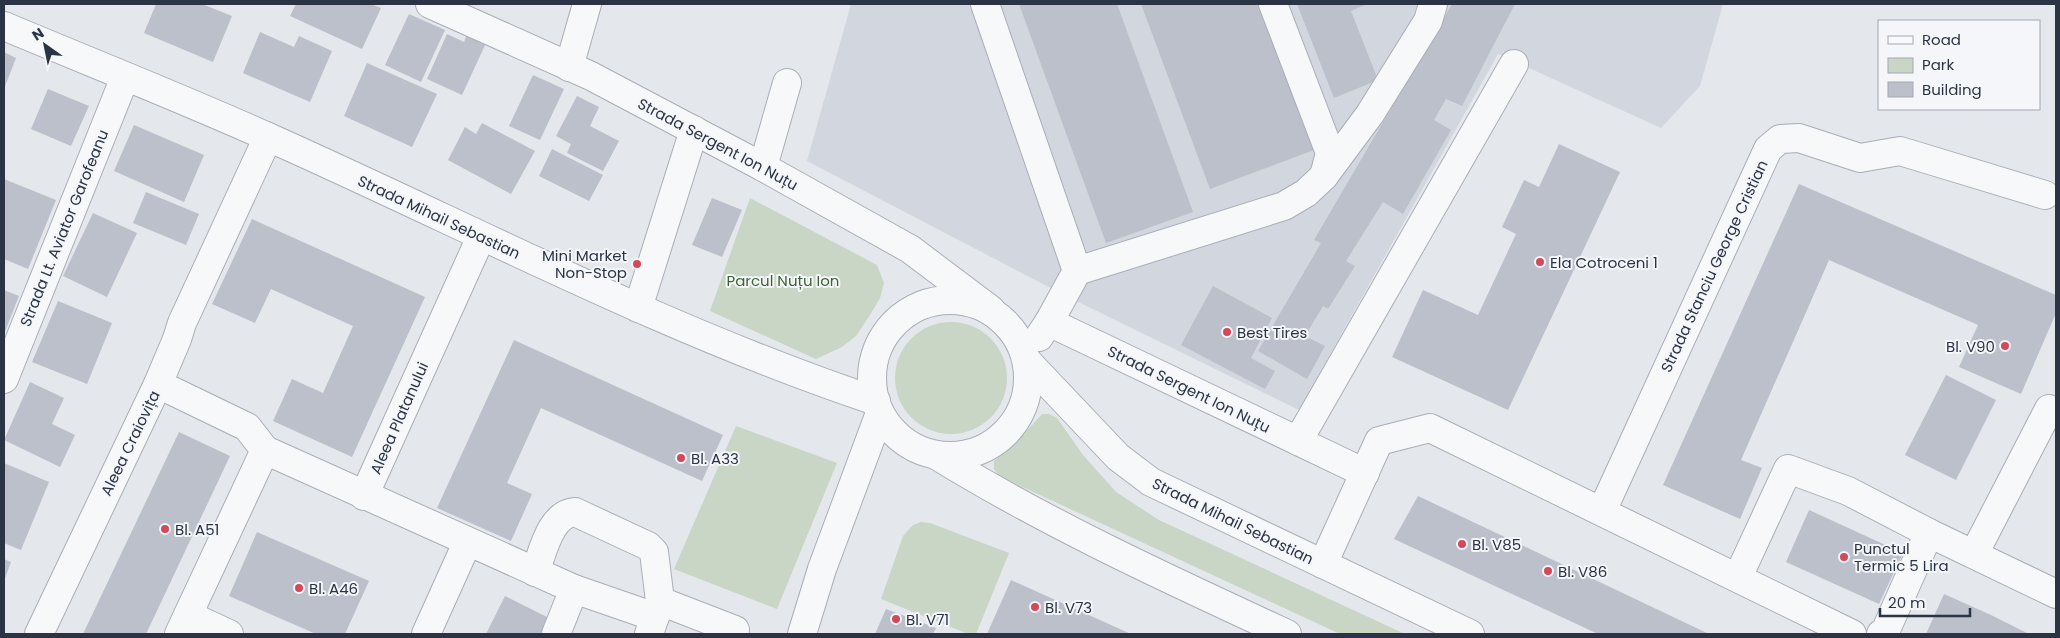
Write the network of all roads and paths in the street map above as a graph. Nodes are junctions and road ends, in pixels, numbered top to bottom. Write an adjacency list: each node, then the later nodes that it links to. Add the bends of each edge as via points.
1 (430, 4): 8 (street, Strada Sergent Ion Nuțu)
2 (587, 4): 8 (street)
3 (986, 4): 17 (street)
4 (1273, 4): 14 (street, via 1330,153)
5 (1433, 4): 14 (street, via 1428,21 1370,114)
6 (4, 26): 9 (street, Strada Mihail Sebastian)
7 (1514, 64): 26 (street)
8 (570, 67): 11 (street, Strada Sergent Ion Nuțu)
9 (125, 76): 12 (street, Strada Mihail Sebastian); 22 (street, Strada Lt. Aviator Garofeanu)
10 (787, 83): 13 (street)
11 (694, 130): 13 (street, Strada Sergent Ion Nuțu); 18 (street)
12 (268, 137): 16 (street, Strada Mihail Sebastian); 23 (street, via 182,323)
13 (763, 167): 19 (street, Strada Sergent Ion Nuțu, via 910,249)
14 (1324, 176): 17 (street, via 1306,193 1284,206)
15 (2045, 195): 32 (street, Strada Stanciu George Cristian, via 1900,151 1860,158 1799,138 1780,139 1768,149)
16 (481, 237): 18 (street, Strada Mihail Sebastian); 31 (street, Aleea Platanului)
17 (1077, 271): 20 (street)
18 (638, 308): 25 (street, Strada Mihail Sebastian)
19 (991, 310): 21 (street, via 1015,333); 25 (street, via 968,301 942,300 918,306 897,320 881,340 873,364 872,389)
20 (1049, 322): 21 (street); 26 (street, Strada Sergent Ion Nuțu)
21 (1027, 358): 28 (street, via 1029,387 1021,411 1007,433 986,448 962,456); 36 (street, Strada Mihail Sebastian, via 1133,470 1180,497)
22 (4, 379)
23 (158, 384): 27 (street, Aleea Craiovița, via 247,426); 44 (street, Aleea Craiovița)
24 (2054, 405): 35 (street)
25 (878, 407): 28 (street, via 894,433); 29 (street)
26 (1298, 441): 30 (street, Strada Sergent Ion Nuțu)
27 (265, 450): 31 (street, Aleea Craiovița); 42 (street)
28 (925, 451): 29 (street, via 896,449 880,454); 49 (street, via 1117,555)
29 (857, 472): 48 (street)
30 (1364, 473): 32 (street, via 1378,441 1430,428); 36 (street)
31 (364, 496): 34 (street)
32 (1602, 511): 38 (street)
33 (1929, 533): 35 (street); 38 (street, via 1848,491 1788,469); 52 (street, via 1885,632)
34 (467, 542): 37 (street); 46 (street)
35 (1974, 554): 40 (street)
36 (1323, 564): 50 (street, Strada Mihail Sebastian)
37 (535, 572): 39 (street); 41 (street, via 558,519 566,512 575,512 648,546 654,552)
38 (1738, 577): 51 (street)
39 (574, 589): 41 (street); 47 (street)
40 (2056, 594)
41 (655, 618): 43 (street)
42 (183, 625): 45 (street)
43 (734, 630)
44 (40, 634)
45 (229, 634)
46 (426, 634)
47 (556, 634)
48 (802, 634)
49 (1287, 634)
50 (1470, 634)
51 (1852, 634)
52 (1881, 634)

